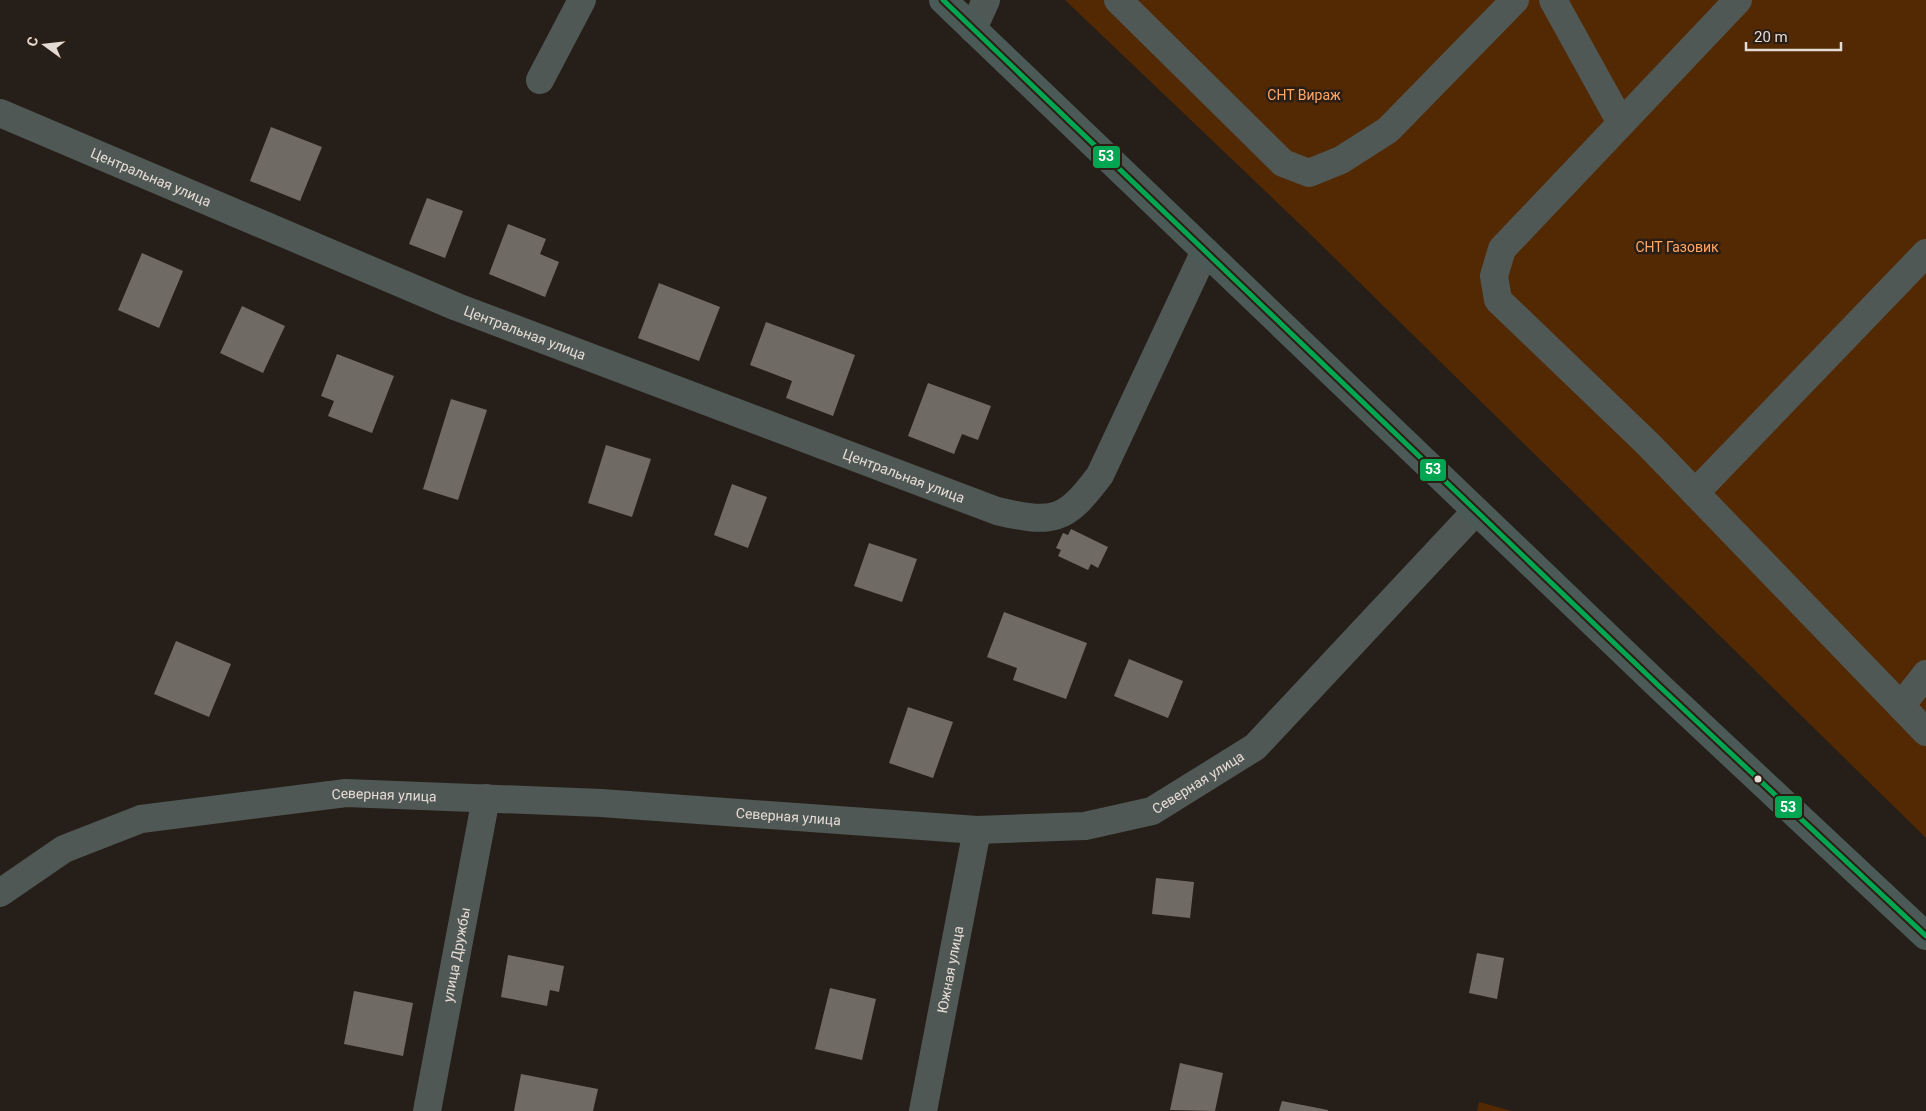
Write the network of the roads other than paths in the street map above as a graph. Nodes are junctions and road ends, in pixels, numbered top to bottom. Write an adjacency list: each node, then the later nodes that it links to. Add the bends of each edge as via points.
1 (582, 0): 9 (street)
2 (943, 0): 8 (main road)
3 (986, 0): 8 (street)
4 (1118, 0): 5 (street, via 1283,163 1309,173 1341,160 1388,130)
5 (1515, 0)
6 (1553, 0): 11 (street)
7 (1738, 0): 11 (street)
8 (973, 29): 12 (main road)
9 (540, 80)
10 (0, 113): 12 (street, Центральная улица, via 457,307 997,511 1030,519 1059,516 1082,499 1100,475)
11 (1621, 123): 14 (street, via 1502,249 1494,276 1498,300)
12 (1205, 251): 15 (main road)
13 (1926, 253): 14 (street)
14 (1695, 493): 17 (street)
15 (1476, 511): 20 (street, Северная улица, via 1255,746 1152,811 1085,826); 22 (main road)
16 (1926, 674): 17 (street)
17 (1901, 706): 18 (street)
18 (1926, 732)
19 (486, 798): 20 (street, Северная улица); 21 (street, Северная улица, via 346,793 141,819 64,849); 23 (street, улица Дружбы)
20 (977, 830): 24 (street, Южная улица)
21 (0, 893)
22 (1926, 936)
23 (426, 1111)
24 (923, 1111)

